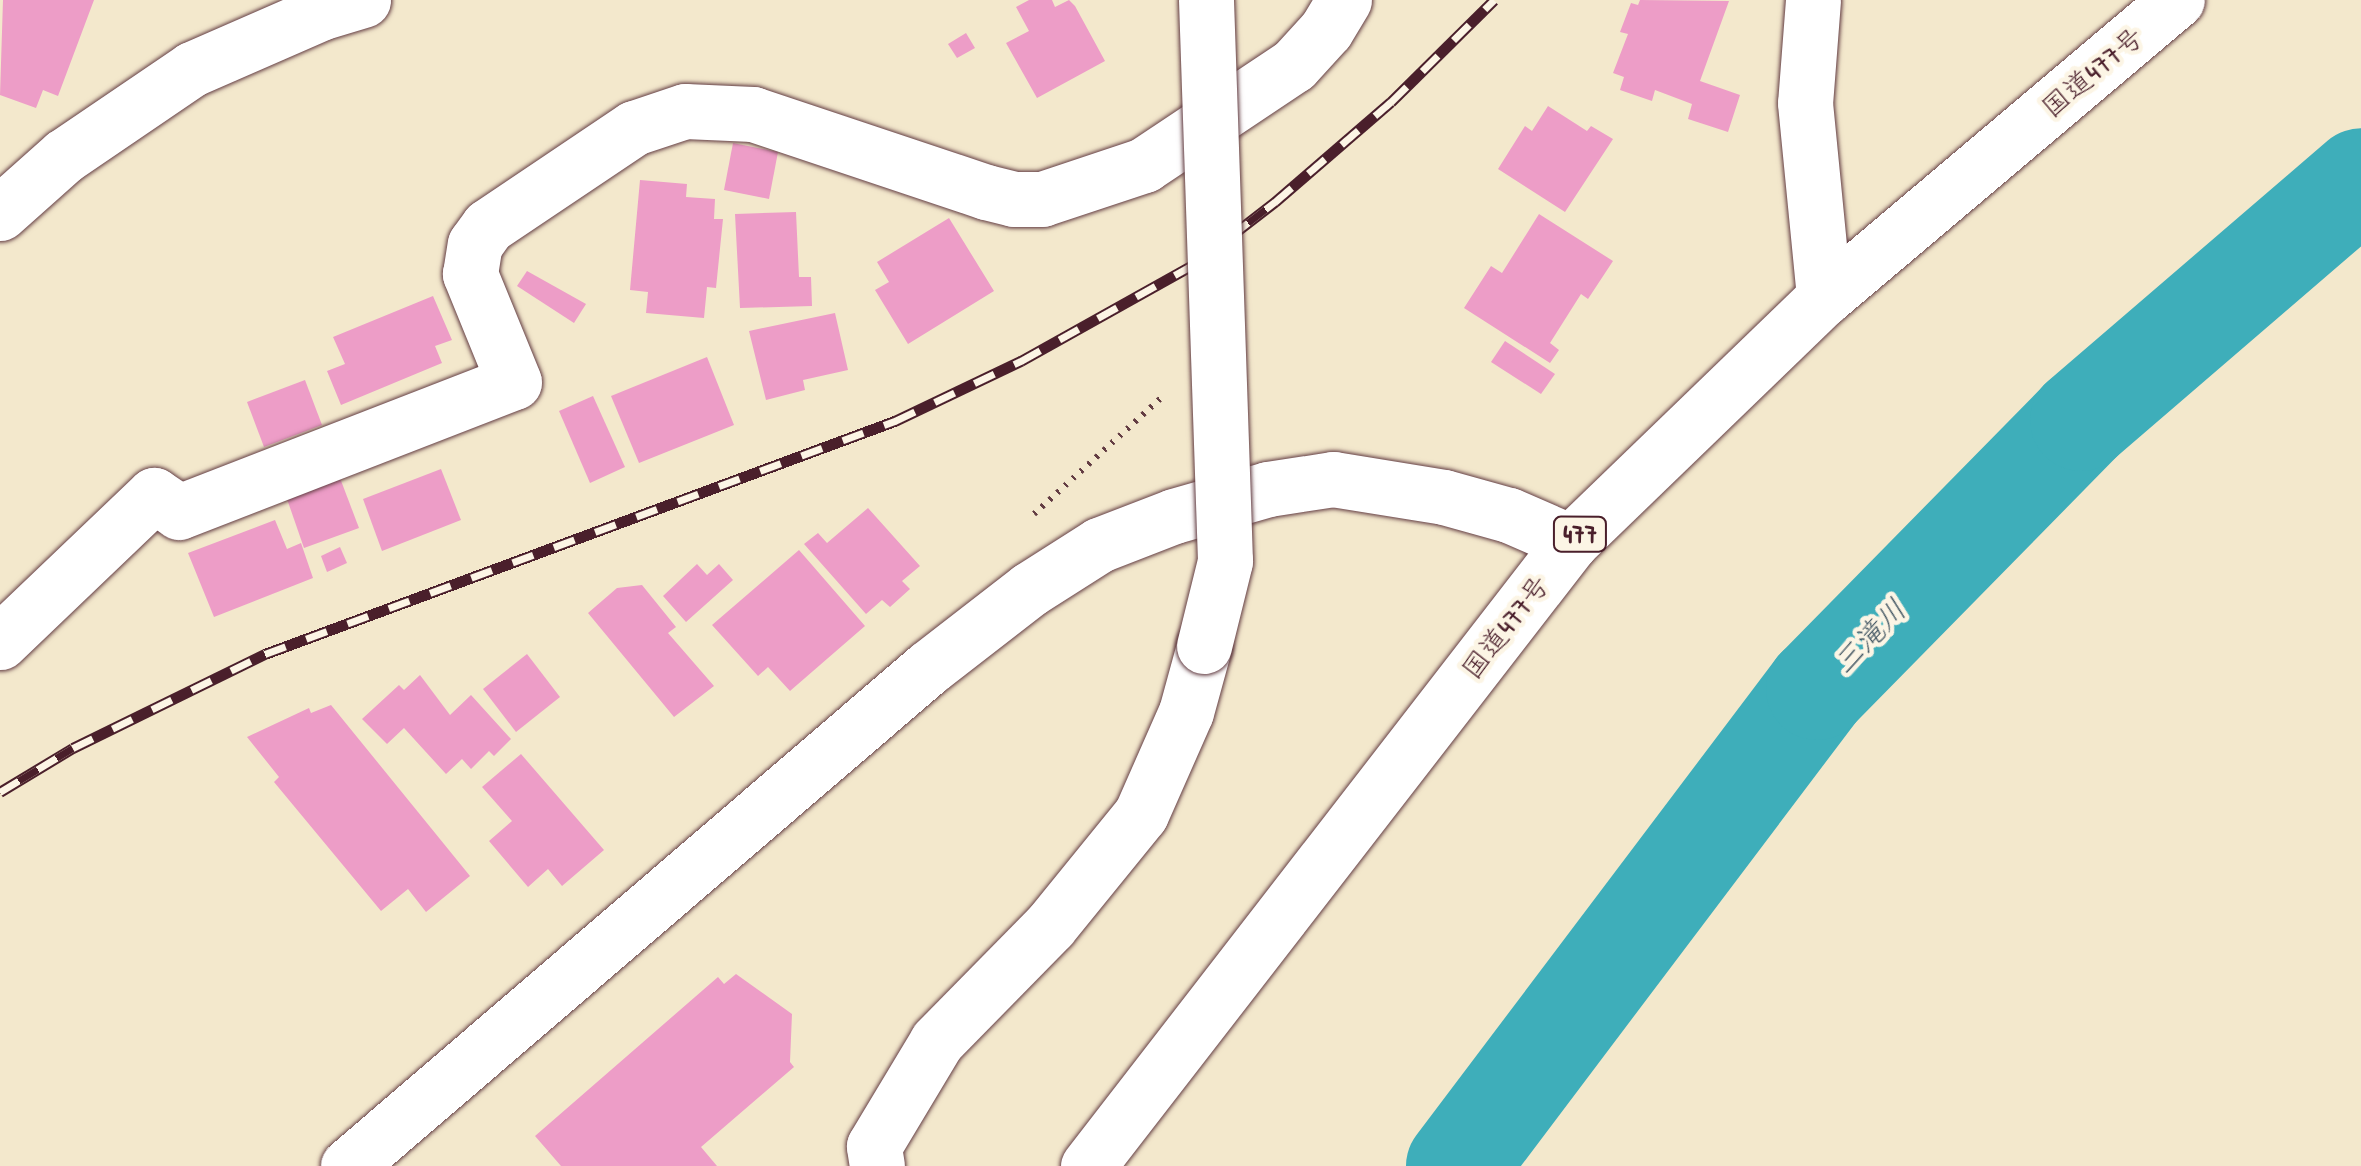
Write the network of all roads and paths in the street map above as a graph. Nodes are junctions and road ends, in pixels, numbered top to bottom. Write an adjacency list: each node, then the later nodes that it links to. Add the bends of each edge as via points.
1 (364, 0): 6 (main road, via 192,69 64,156)
2 (1206, 0): 8 (main road, bridge)
3 (1344, 0): 11 (main road, via 1294,66 1144,164 1042,199 986,192 753,114 685,111 634,128 488,226 475,244 470,274 514,382 179,512 154,495)
4 (1812, 0): 7 (main road, via 1805,102)
5 (2177, 0): 7 (main road, 国道477号 / 477)
6 (0, 213)
7 (1824, 298): 10 (main road, 国道477号 / 477)
8 (1217, 346): 9 (path); 13 (main road, bridge, via 1224,561 1186,712 1140,814 1050,926 937,1041 874,1146)
9 (1021, 527)
10 (1572, 542): 12 (main road, via 1444,497 1333,479 1174,516 1099,545 928,668); 14 (main road, 国道477号 / 477)
11 (0, 642)
12 (348, 1166)
13 (877, 1166)
14 (1088, 1166)

